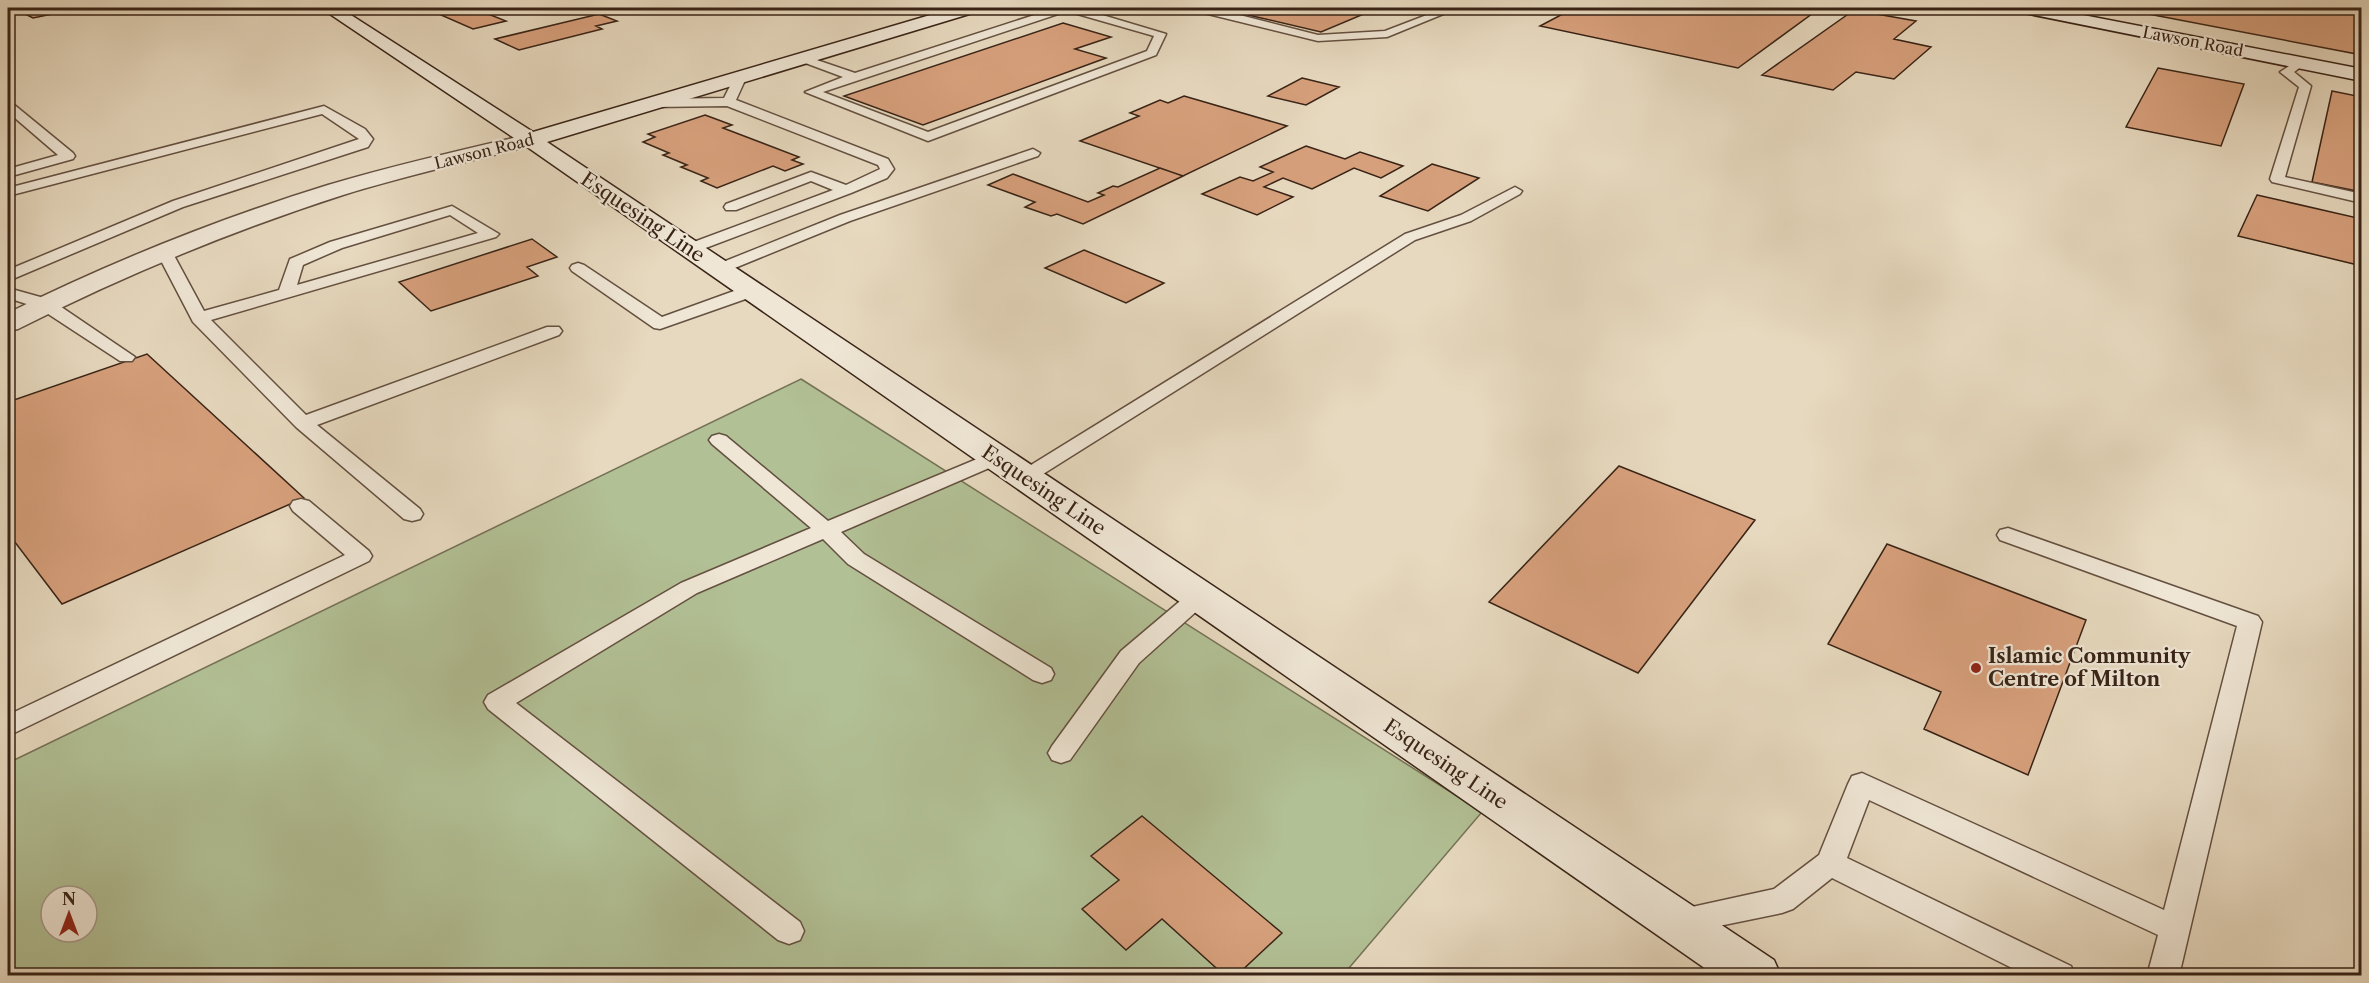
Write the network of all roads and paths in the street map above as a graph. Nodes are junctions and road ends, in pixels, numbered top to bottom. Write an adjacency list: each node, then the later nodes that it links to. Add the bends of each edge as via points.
1 (359, 8): 7 (lane)
2 (1075, 8): 11 (lane); 11 (lane, via 1160,34 1152,53 928,137 811,92)
3 (1207, 8): 4 (lane, via 1318,38 1387,34)
4 (1453, 8)
5 (2024, 8): 9 (street, Lawson Road)
6 (960, 9): 8 (street, Lawson Road)
7 (333, 10): 16 (street, Esquesing Line)
8 (804, 59): 11 (lane); 12 (street, Lawson Road)
9 (2300, 63): 10 (street, Lawson Road); 22 (lane, via 2286,72 2305,86 2277,179)
10 (2361, 75)
11 (855, 77)
12 (740, 78): 13 (lane); 14 (street, Lawson Road)
13 (729, 102): 14 (lane); 19 (lane, via 883,162 887,169 882,175)
14 (654, 103): 16 (street, Lawson Road)
15 (8, 106): 18 (lane, via 68,156)
16 (530, 140): 24 (street, Esquesing Line); 25 (street, Lawson Road, via 337,190)
17 (1033, 153): 27 (lane, via 845,218)
18 (8, 172)
19 (846, 190): 23 (lane, via 811,176); 24 (lane)
20 (1515, 191): 39 (lane, via 1466,218 1410,237)
21 (8, 192): 28 (lane, via 324,110 366,139 363,144 178,204)
22 (2361, 199)
23 (730, 207)
24 (689, 249): 27 (street, Esquesing Line)
25 (164, 252): 32 (street, Lawson Road); 33 (lane)
26 (578, 268): 29 (lane, via 660,324)
27 (719, 269): 29 (street, Esquesing Line)
28 (8, 276)
29 (751, 291): 39 (street, Esquesing Line)
30 (286, 292): 30 (lane, via 298,289 491,234 452,210 336,245 296,262); 33 (lane)
31 (8, 293): 32 (lane)
32 (45, 304): 34 (street, Lawson Road); 36 (lane)
33 (198, 318): 37 (lane)
34 (8, 323)
35 (553, 331): 37 (lane)
36 (126, 357)
37 (303, 423): 41 (lane)
38 (719, 440): 42 (lane)
39 (1010, 468): 42 (lane); 44 (street, Esquesing Line)
40 (301, 506): 46 (lane, via 361,556)
41 (412, 514)
42 (826, 530): 45 (lane, via 856,559); 51 (lane, via 689,588 497,702)
43 (2008, 535): 50 (lane, via 2250,622)
44 (1200, 596): 47 (lane, via 1130,657); 49 (street, Esquesing Line)
45 (1042, 674)
46 (8, 726)
47 (1061, 753)
48 (1830, 863): 49 (lane, via 1782,900); 50 (lane, via 1862,784); 53 (lane)
49 (1678, 922): 52 (street, Esquesing Line)
50 (2175, 929): 54 (lane)
51 (789, 931)
52 (1757, 975)
53 (2060, 975)
54 (2163, 975)

